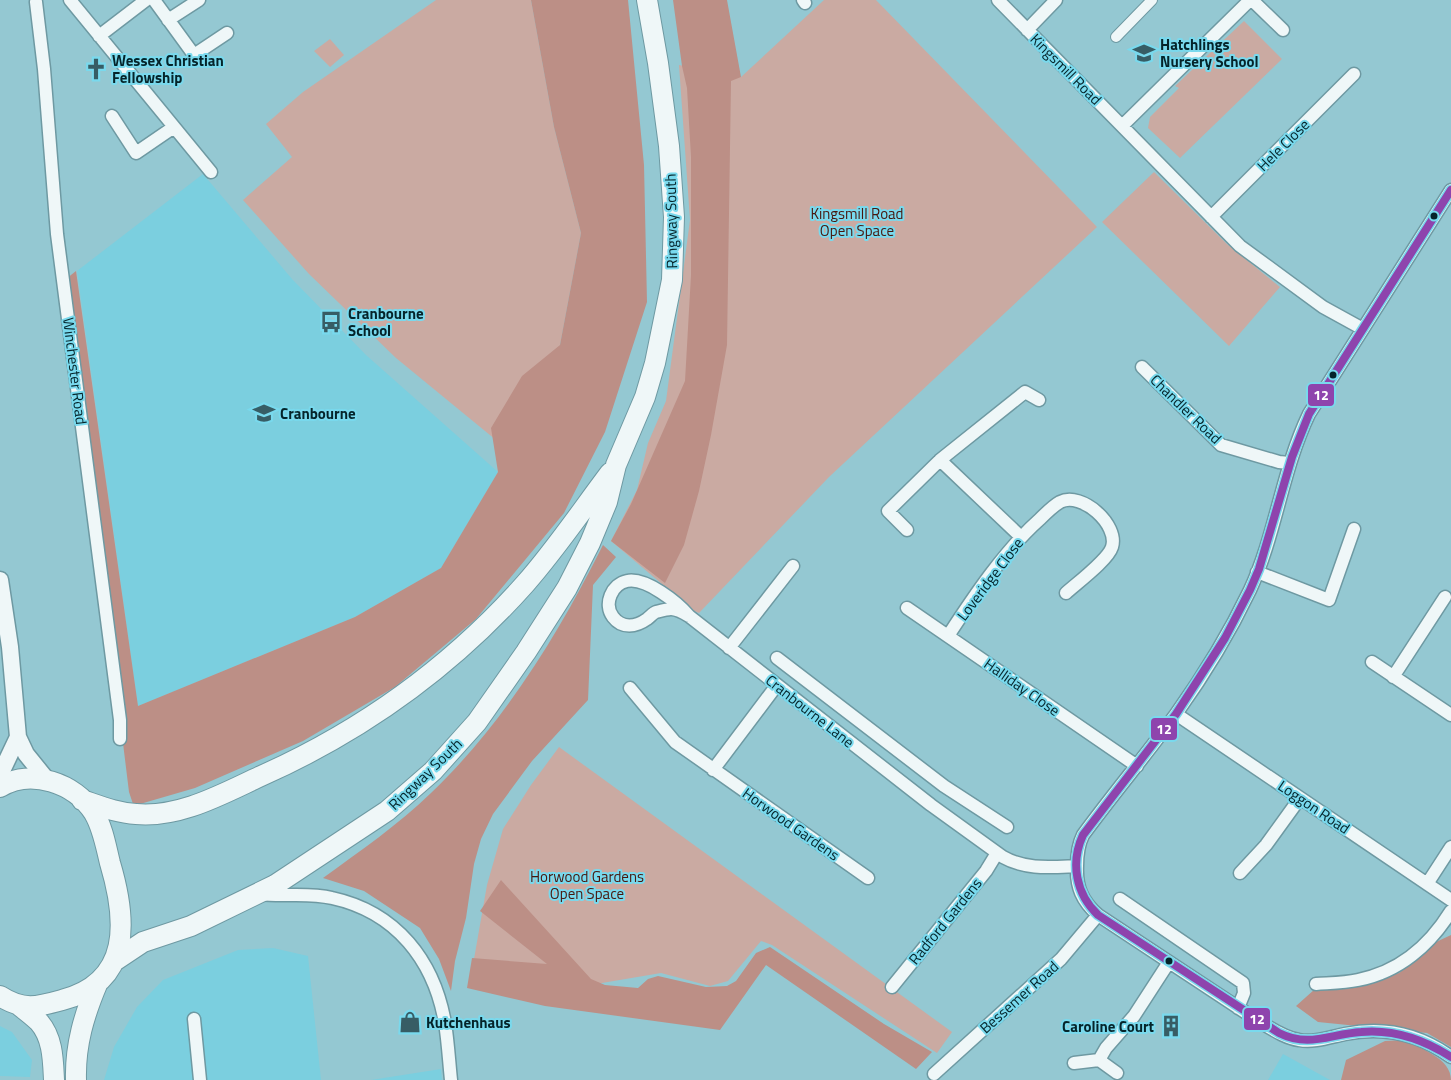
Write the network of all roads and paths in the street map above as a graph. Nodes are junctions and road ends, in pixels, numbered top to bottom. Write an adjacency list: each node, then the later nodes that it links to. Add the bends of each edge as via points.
1 (70, 0): 15 (street)
2 (146, 0): 15 (street)
3 (154, 0): 11 (street)
4 (198, 0): 11 (street)
5 (647, 0): 29 (main road, Ringway South, via 669,146 674,217 672,280 650,380)
6 (998, 0): 12 (street, Kingsmill Road)
7 (1056, 0): 12 (street)
8 (1152, 0): 16 (street)
9 (1251, 0): 13 (street); 19 (street)
10 (36, 2): 51 (street, Winchester Road, via 57,234)
11 (168, 20): 14 (street, via 194,55)
12 (1027, 30): 19 (street, Kingsmill Road)
13 (1283, 30)
14 (227, 33)
15 (98, 36): 20 (street)
16 (1116, 37)
17 (1354, 74): 23 (street, Hele Close)
18 (112, 116): 20 (street, via 136,152)
19 (1122, 126): 23 (street, Kingsmill Road)
20 (174, 128): 21 (street)
21 (211, 172)
22 (1451, 190): 24 (street)
23 (1211, 217): 24 (street, Kingsmill Road, via 1240,246 1323,307)
24 (1363, 328): 28 (street, via 1309,414)
25 (1142, 367): 28 (street, Chandler Road, via 1221,445)
26 (1039, 400): 27 (street, via 1025,392)
27 (940, 460): 31 (street, via 888,511); 32 (street)
28 (1289, 463): 34 (street)
29 (616, 465): 59 (main road, Ringway South, via 525,583 480,630 435,671 348,730 285,766 209,800 166,814 122,812); 68 (main road, Ringway South, via 607,502 567,588 477,722 433,771 387,811 299,870)
30 (1354, 529): 34 (street, via 1329,600)
31 (907, 530)
32 (1020, 536): 36 (street, Loveridge Close, via 1052,508 1067,500 1086,504 1108,526 1112,549); 40 (street, Loveridge Close)
33 (793, 566): 42 (street)
34 (1257, 572): 48 (street, via 1219,648)
35 (0, 580): 41 (street)
36 (1066, 593)
37 (1445, 597): 45 (street)
38 (907, 608): 40 (street, Halliday Close)
39 (689, 616): 39 (street, Cranbourne Lane, via 671,609 655,612 641,624 625,625 612,617 609,600 613,590 628,580 654,588); 42 (street, Cranbourne Lane)
40 (948, 636): 52 (street, Halliday Close)
41 (5, 647): 50 (street)
42 (729, 648): 46 (street, Cranbourne Lane)
43 (777, 658): 56 (street, Cranbourne Lane)
44 (1372, 662): 45 (street)
45 (1394, 677): 49 (street)
46 (777, 685): 53 (street); 60 (street, Cranbourne Lane)
47 (630, 688): 53 (street, Horwood Gardens, via 675,742)
48 (1176, 714): 52 (street); 58 (street, Loggon Road)
49 (1451, 715)
50 (18, 737): 54 (street); 55 (street, via 26,754)
51 (120, 739)
52 (1137, 766): 64 (street, via 1083,835 1079,842)
53 (713, 770): 66 (street, Horwood Gardens)
54 (0, 775)
55 (47, 780): 57 (main road, via 27,779); 59 (main road)
56 (944, 786): 60 (street); 61 (street, Cranbourne Lane)
57 (0, 787)
58 (1300, 798): 65 (street, via 1266,845); 67 (street, Loggon Road)
59 (82, 800): 73 (main road, via 99,824 121,907 120,943)
60 (931, 805): 63 (street, Cranbourne Lane)
61 (1007, 827)
62 (1451, 848): 67 (street)
63 (997, 853): 64 (street, Cranbourne Lane, via 1029,866); 77 (street, Radford Gardens)
64 (1077, 866): 72 (street, via 1078,887 1087,906)
65 (1240, 873)
66 (868, 878)
67 (1427, 884): 70 (street, Loggon Road)
68 (258, 893): 73 (main road, Ringway South, via 191,926 143,942); 90 (street, via 334,898 358,906 391,924 410,943 427,968 436,991 444,1021)
69 (1120, 900): 80 (street, via 1242,983 1244,993)
70 (1451, 900)
71 (1451, 911): 76 (street, via 1436,932 1409,959 1382,973 1358,980)
72 (1098, 915): 74 (street); 86 (street, Bessemer Road, via 1061,959)
73 (113, 962): 75 (main road)
74 (1168, 962): 80 (street); 83 (street, via 1134,1016)
75 (98, 982): 79 (main road, via 72,998); 88 (main road, via 78,1041)
76 (1316, 984)
77 (892, 987)
78 (0, 996): 79 (main road)
79 (20, 1006): 87 (main road, via 39,1022 48,1036)
80 (1238, 1008): 82 (street, via 1272,1029 1301,1041 1357,1032 1389,1031 1425,1041)
81 (194, 1019): 89 (street)
82 (1451, 1057)
83 (1099, 1060): 84 (street); 85 (street)
84 (1074, 1063)
85 (1117, 1073)
86 (934, 1074)
87 (54, 1080)
88 (76, 1080)
89 (200, 1080)
90 (451, 1080)

